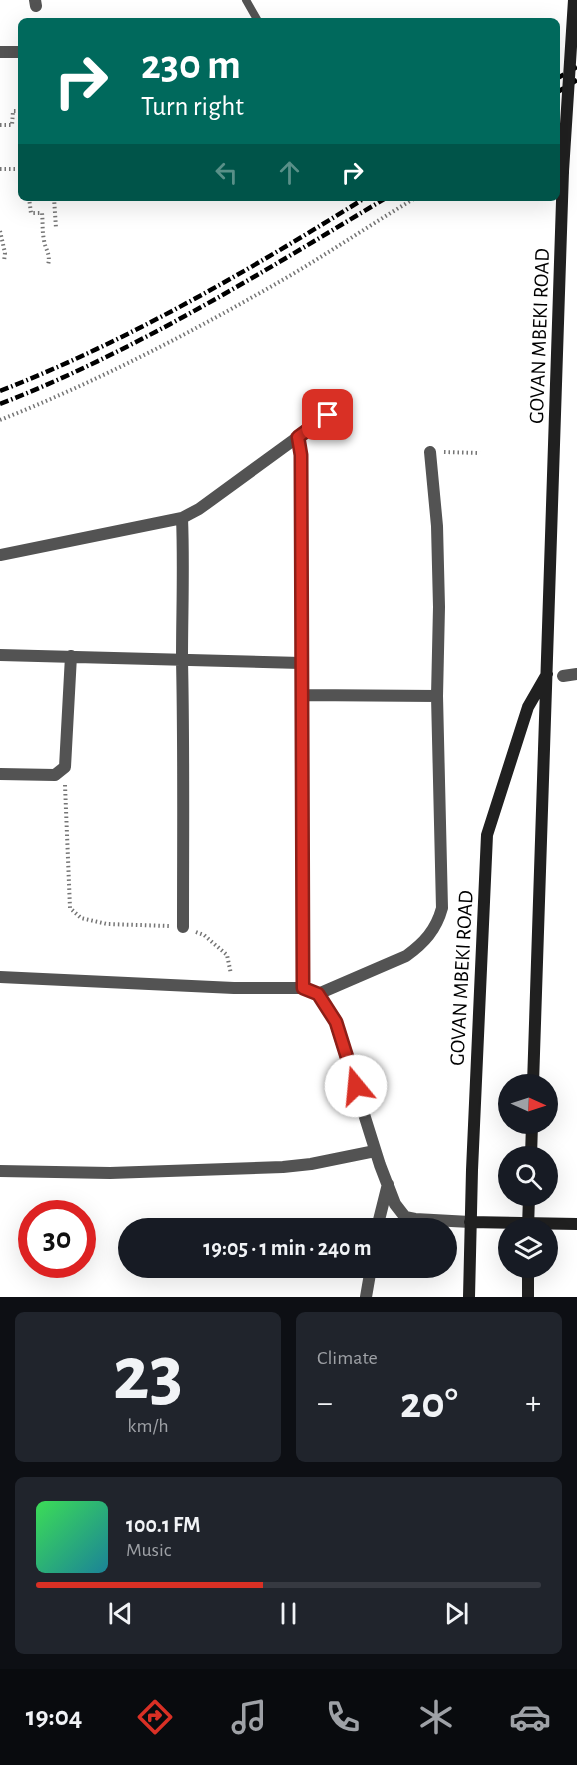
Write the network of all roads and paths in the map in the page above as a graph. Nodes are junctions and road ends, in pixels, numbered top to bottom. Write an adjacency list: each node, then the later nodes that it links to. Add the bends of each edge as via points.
1 (246, 0): 3 (lane)
2 (574, 0): 28 (main road, GOVAN MBEKI ROAD, bridge, via 563,171)
3 (256, 18)
4 (0, 52): 5 (street)
5 (18, 52)
6 (18, 111): 7 (path, via 14,111 12,125)
7 (0, 125)
8 (0, 169): 9 (path)
9 (18, 169)
10 (29, 201): 16 (path, via 31,213 42,213)
11 (54, 201): 13 (path)
12 (410, 201): 18 (path, via 288,277 175,339)
13 (56, 228)
14 (0, 231): 15 (path)
15 (4, 261)
16 (48, 265)
17 (328, 415): 19 (street)
18 (0, 420)
19 (298, 437): 22 (street); 27 (street)
20 (430, 452): 21 (path); 32 (street, via 437,526)
21 (480, 453)
22 (182, 518): 23 (street); 26 (street)
23 (0, 555)
24 (0, 655): 25 (street)
25 (71, 656): 26 (street); 33 (street)
26 (182, 659): 27 (street); 35 (street)
27 (301, 663): 31 (street)
28 (547, 673): 40 (main road, GOVAN MBEKI ROAD); 45 (main road, GOVAN MBEKI ROAD, via 528,707 487,835)
29 (577, 674): 30 (street)
30 (563, 675)
31 (302, 695): 32 (street); 38 (street)
32 (437, 696): 39 (street, via 443,897 439,919 433,932 406,956)
33 (65, 766): 34 (street, via 55,775); 35 (path, via 70,908 81,918 107,924)
34 (0, 774)
35 (183, 927): 37 (path, via 204,935 227,955)
36 (0, 977): 37 (street)
37 (234, 988): 38 (street)
38 (303, 988): 39 (street)
39 (318, 994): 41 (street, via 336,1022)
40 (533, 1074)
41 (375, 1151): 42 (street, via 282,1167 110,1173); 43 (street)
42 (0, 1171)
43 (388, 1184): 44 (street); 45 (street, via 405,1217)
44 (380, 1218)
45 (471, 1222): 46 (main road); 52 (main road, GOVAN MBEKI ROAD)
46 (498, 1224)
47 (577, 1224): 48 (main road)
48 (558, 1225)
49 (369, 1278): 51 (street)
50 (528, 1278): 53 (main road)
51 (366, 1297)
52 (469, 1297)
53 (528, 1297)

